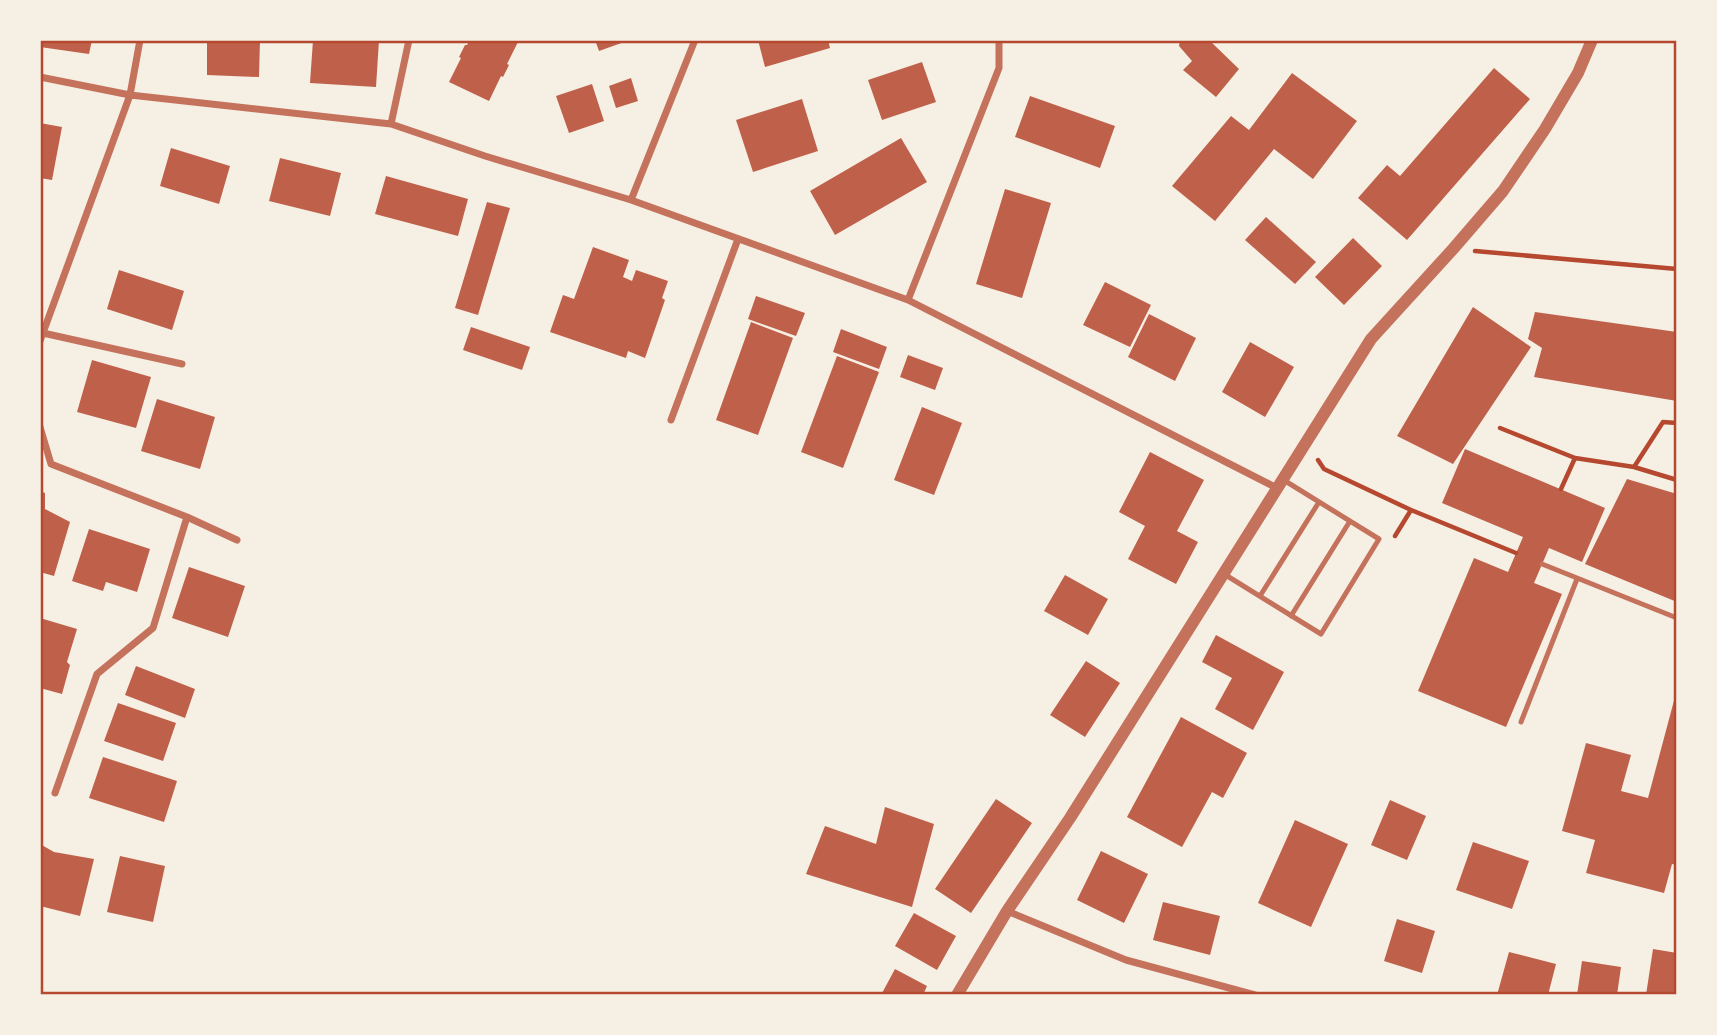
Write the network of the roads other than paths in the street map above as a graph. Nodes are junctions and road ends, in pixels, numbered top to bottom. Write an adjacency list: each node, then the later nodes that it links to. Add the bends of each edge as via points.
1 (140, 40): 7 (street)
2 (410, 40): 8 (street)
3 (695, 40): 9 (street)
4 (999, 40): 11 (street, via 999,68)
5 (1592, 40): 17 (street, via 1545,129 1503,191 1371,339)
6 (40, 77): 7 (street)
7 (131, 95): 8 (street); 12 (street)
8 (391, 124): 9 (street)
9 (631, 200): 10 (street)
10 (738, 239): 11 (street); 15 (street)
11 (908, 300): 17 (street)
12 (43, 333): 13 (street); 14 (street)
13 (40, 341)
14 (182, 364)
15 (671, 420)
16 (40, 427): 19 (street, via 51,464)
17 (1280, 484): 18 (lane); 23 (street)
18 (1319, 502): 20 (lane); 25 (lane)
19 (187, 517): 21 (street); 29 (street, via 153,628 97,674)
20 (1350, 521): 26 (lane); 26 (lane, via 1379,539 1321,634)
21 (237, 540)
22 (1542, 564): 24 (lane)
23 (1224, 574): 25 (lane); 30 (street)
24 (1577, 579): 27 (lane); 28 (lane)
25 (1261, 596): 26 (lane)
26 (1291, 616)
27 (1677, 618)
28 (1521, 722)
29 (55, 793)
30 (1007, 911): 31 (street); 32 (street, via 1126,960)
31 (957, 995)
32 (1255, 995)

